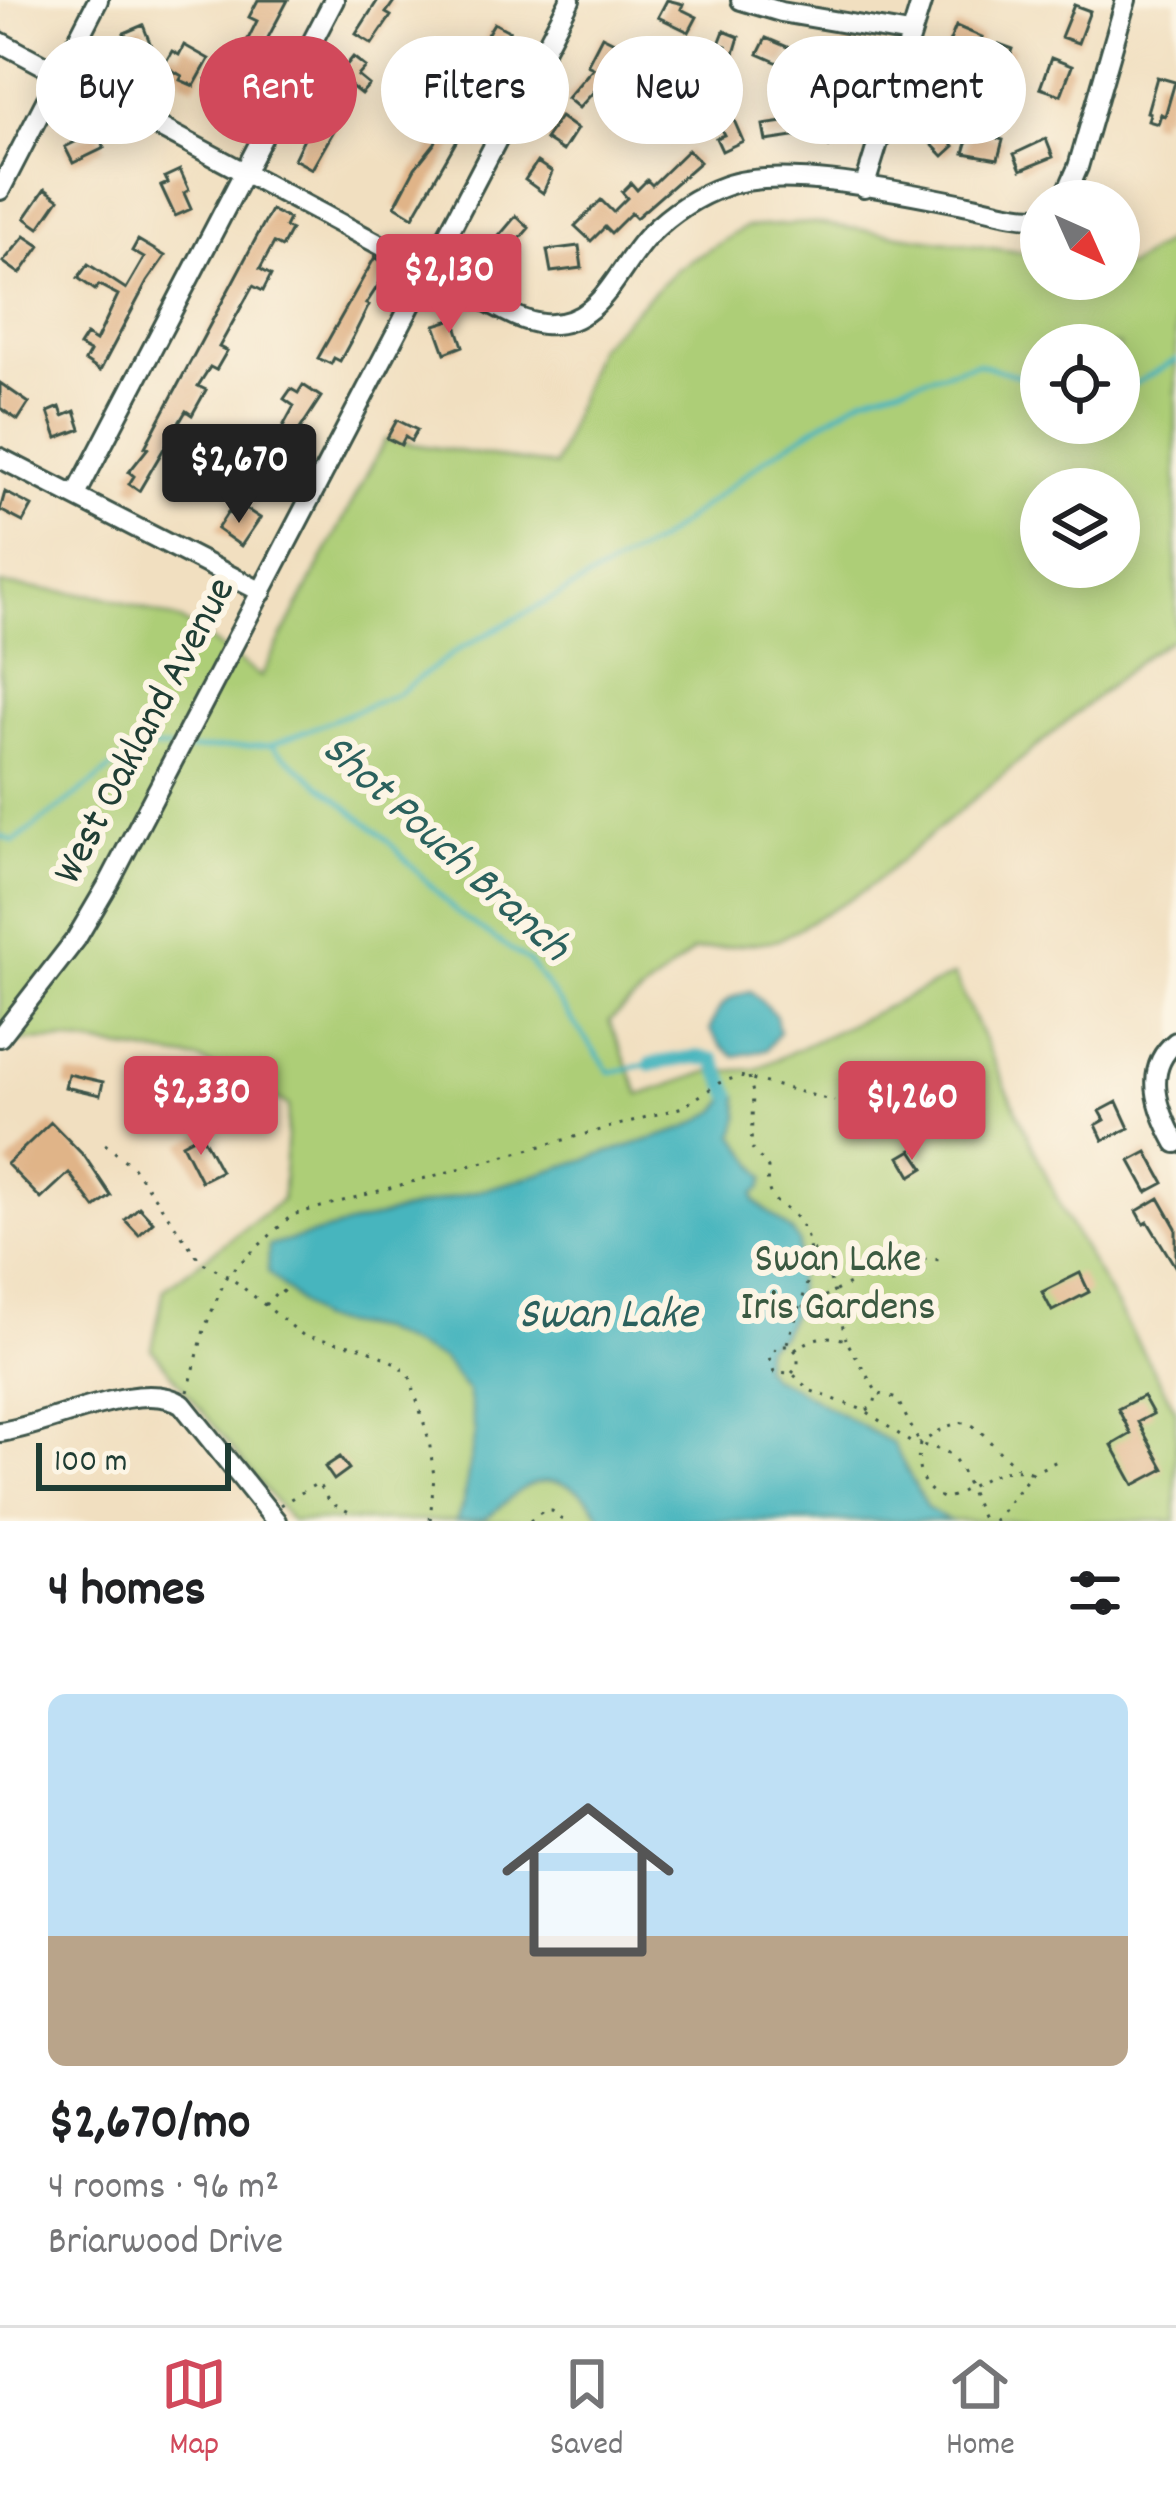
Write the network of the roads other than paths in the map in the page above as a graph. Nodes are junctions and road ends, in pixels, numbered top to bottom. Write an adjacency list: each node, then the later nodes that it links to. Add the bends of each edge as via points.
1 (98, 0): 8 (street)
2 (334, 0): 13 (street)
3 (570, 0): 18 (street, West Oakland Avenue)
4 (741, 0): 7 (street)
5 (922, 0): 7 (street)
6 (1126, 0): 14 (street)
7 (910, 34): 15 (street)
8 (80, 36)
9 (0, 42): 10 (street)
10 (36, 63)
11 (36, 120): 16 (street)
12 (175, 136): 13 (street)
13 (244, 172): 18 (street); 20 (street)
14 (1072, 180)
15 (864, 188): 17 (street); 18 (street, via 770,177 706,193 650,234 602,300 565,323 533,322)
16 (0, 190)
17 (1020, 214)
18 (428, 270): 21 (street, West Oakland Avenue)
19 (0, 458): 20 (street)
20 (76, 495): 21 (street)
21 (262, 592): 22 (street, West Oakland Avenue, via 94,911)
22 (0, 1037)
23 (1176, 1042): 24 (street, via 1163,1054 1155,1083)
24 (1176, 1143)
25 (0, 1432): 26 (street, via 143,1394 178,1401)
26 (273, 1517)

